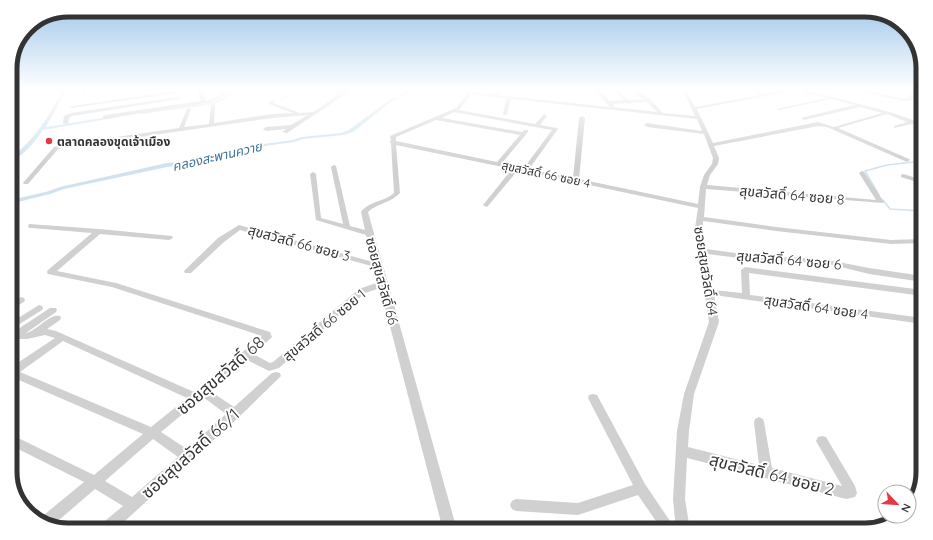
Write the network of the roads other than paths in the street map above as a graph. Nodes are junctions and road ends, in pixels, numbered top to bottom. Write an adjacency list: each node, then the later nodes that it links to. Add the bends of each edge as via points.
1 (79, 114): 27 (street, via 66,117)
2 (92, 114): 24 (street)
3 (122, 114): 18 (street)
4 (187, 114): 35 (street)
5 (212, 114): 29 (street)
6 (299, 114): 19 (street)
7 (313, 114): 33 (street)
8 (445, 114): 20 (street)
9 (472, 114): 30 (street)
10 (670, 114): 22 (street)
11 (673, 114): 17 (street)
12 (697, 114): 22 (street, ซอยสุขสวัสดิ์ 64)
13 (822, 114): 23 (street)
14 (884, 114): 34 (street)
15 (891, 114): 26 (street)
16 (544, 116): 30 (street)
17 (690, 116)
18 (105, 117)
19 (264, 118): 29 (street); 36 (street)
20 (435, 118): 39 (street); 41 (street, via 394,135)
21 (582, 118): 52 (street)
22 (699, 118): 38 (street, ซอยสุขสวัสดิ์ 64)
23 (804, 118)
24 (92, 119)
25 (916, 121): 26 (street)
26 (913, 122): 28 (street); 32 (street)
27 (66, 123)
28 (916, 123)
29 (211, 125): 35 (street)
30 (534, 125): 39 (street); 47 (street, via 555,130)
31 (647, 125): 38 (street)
32 (896, 126)
33 (293, 127): 36 (street); 37 (street)
34 (836, 127)
35 (181, 129): 53 (street, via 58,147)
36 (266, 129): 40 (street)
37 (285, 132)
38 (706, 133): 42 (street, ซอยสุขสวัสดิ์ 64)
39 (523, 134): 44 (street)
40 (267, 137)
41 (392, 142): 44 (street, สุขสวัสดิ์ 66 ซอย 4); 62 (street, ซอยสุขสวัสดิ์ 66, via 397,193 364,211)
42 (710, 145): 43 (street, via 818,124); 54 (street, ซอยสุขสวัสดิ์ 64, via 716,164)
43 (907, 160)
44 (498, 164): 46 (street, สุขสวัสดิ์ 66 ซอย 4)
45 (334, 167): 60 (street)
46 (516, 168): 47 (street, สุขสวัสดิ์ 66 ซอย 4); 56 (street)
47 (525, 170): 52 (street, สุขสวัสดิ์ 66 ซอย 4)
48 (862, 173): 54 (street, สุขสวัสดิ์ 64 ซอย 8, via 881,202)
49 (313, 174): 60 (street, via 318,219)
50 (903, 176): 51 (street)
51 (915, 180): 55 (street)
52 (576, 181): 57 (street, สุขสวัสดิ์ 66 ซอย 4)
53 (26, 183)
54 (703, 187): 57 (street, ซอยสุขสวัสดิ์ 64)
55 (909, 187)
56 (486, 205)
57 (700, 206): 58 (street, ซอยสุขสวัสดิ์ 64)
58 (699, 218): 64 (street, via 891,242); 65 (street, ซอยสุขสวัสดิ์ 64)
59 (32, 226): 61 (street)
60 (348, 227): 62 (street)
61 (99, 231): 63 (street); 82 (street, ซอยสุขสวัสดิ์ 68, via 51,272 113,285 267,334 265,340)
62 (369, 233): 66 (street, ซอยสุขสวัสดิ์ 66)
63 (169, 238)
64 (916, 241)
65 (702, 251): 68 (street, สุขสวัสดิ์ 64 ซอย 6, via 772,260 793,259 833,263 869,272); 70 (street, ซอยสุขสวัสดิ์ 64)
66 (377, 265): 67 (street, สุขสวัสดิ์ 66 ซอย 3, via 240,227 216,244); 69 (street, ซอยสุขสวัสดิ์ 66)
67 (188, 271)
68 (916, 278)
69 (382, 284): 82 (street, สุขสวัสดิ์ 66 ซอย 1, via 362,291 276,365 269,366); 102 (street, ซอยสุขสวัสดิ์ 66)
70 (710, 292): 72 (street, สุขสวัสดิ์ 64 ซอย 4); 93 (street, ซอยสุขสวัสดิ์ 64, via 714,322 689,394)
71 (916, 292): 72 (street, via 744,270)
72 (746, 297): 76 (street, สุขสวัสดิ์ 64 ซอย 4)
73 (21, 300): 74 (street)
74 (17, 303)
75 (39, 308): 77 (street)
76 (916, 320)
77 (17, 328)
78 (17, 331): 80 (street, via 55,314)
79 (17, 334): 80 (street)
80 (30, 336): 81 (street, via 45,332)
81 (62, 337): 83 (street); 86 (street)
82 (246, 355): 86 (street, ซอยสุขสวัสดิ์ 68)
83 (17, 369)
84 (17, 376): 90 (street)
85 (276, 376): 88 (street, ซอยสุขสวัสดิ์ 66/1)
86 (199, 394): 88 (street); 90 (street, ซอยสุขสวัสดิ์ 68)
87 (593, 398): 97 (street)
88 (235, 414): 94 (street, ซอยสุขสวัสดิ์ 66/1)
89 (759, 422): 95 (street)
90 (153, 433): 94 (street); 96 (street, ซอยสุขสวัสดิ์ 68)
91 (822, 441): 95 (street, สุขสวัสดิ์ 64 ซอย 2, via 851,492 846,493)
92 (17, 442): 96 (street)
93 (682, 451): 95 (street, สุขสวัสดิ์ 64 ซอย 2); 104 (street, ซอยสุขสวัสดิ์ 64, via 679,499)
94 (188, 456): 98 (street, ซอยสุขสวัสดิ์ 66/1)
95 (766, 471)
96 (94, 481): 98 (street); 100 (street, ซอยสุขสวัสดิ์ 68)
97 (641, 488): 99 (street, via 578,509); 103 (street)
98 (132, 505): 101 (street, ซอยสุขสวัสดิ์ 66/1)
99 (516, 505)
100 (49, 519)
101 (113, 523)
102 (448, 523)
103 (665, 523)
104 (682, 523)

